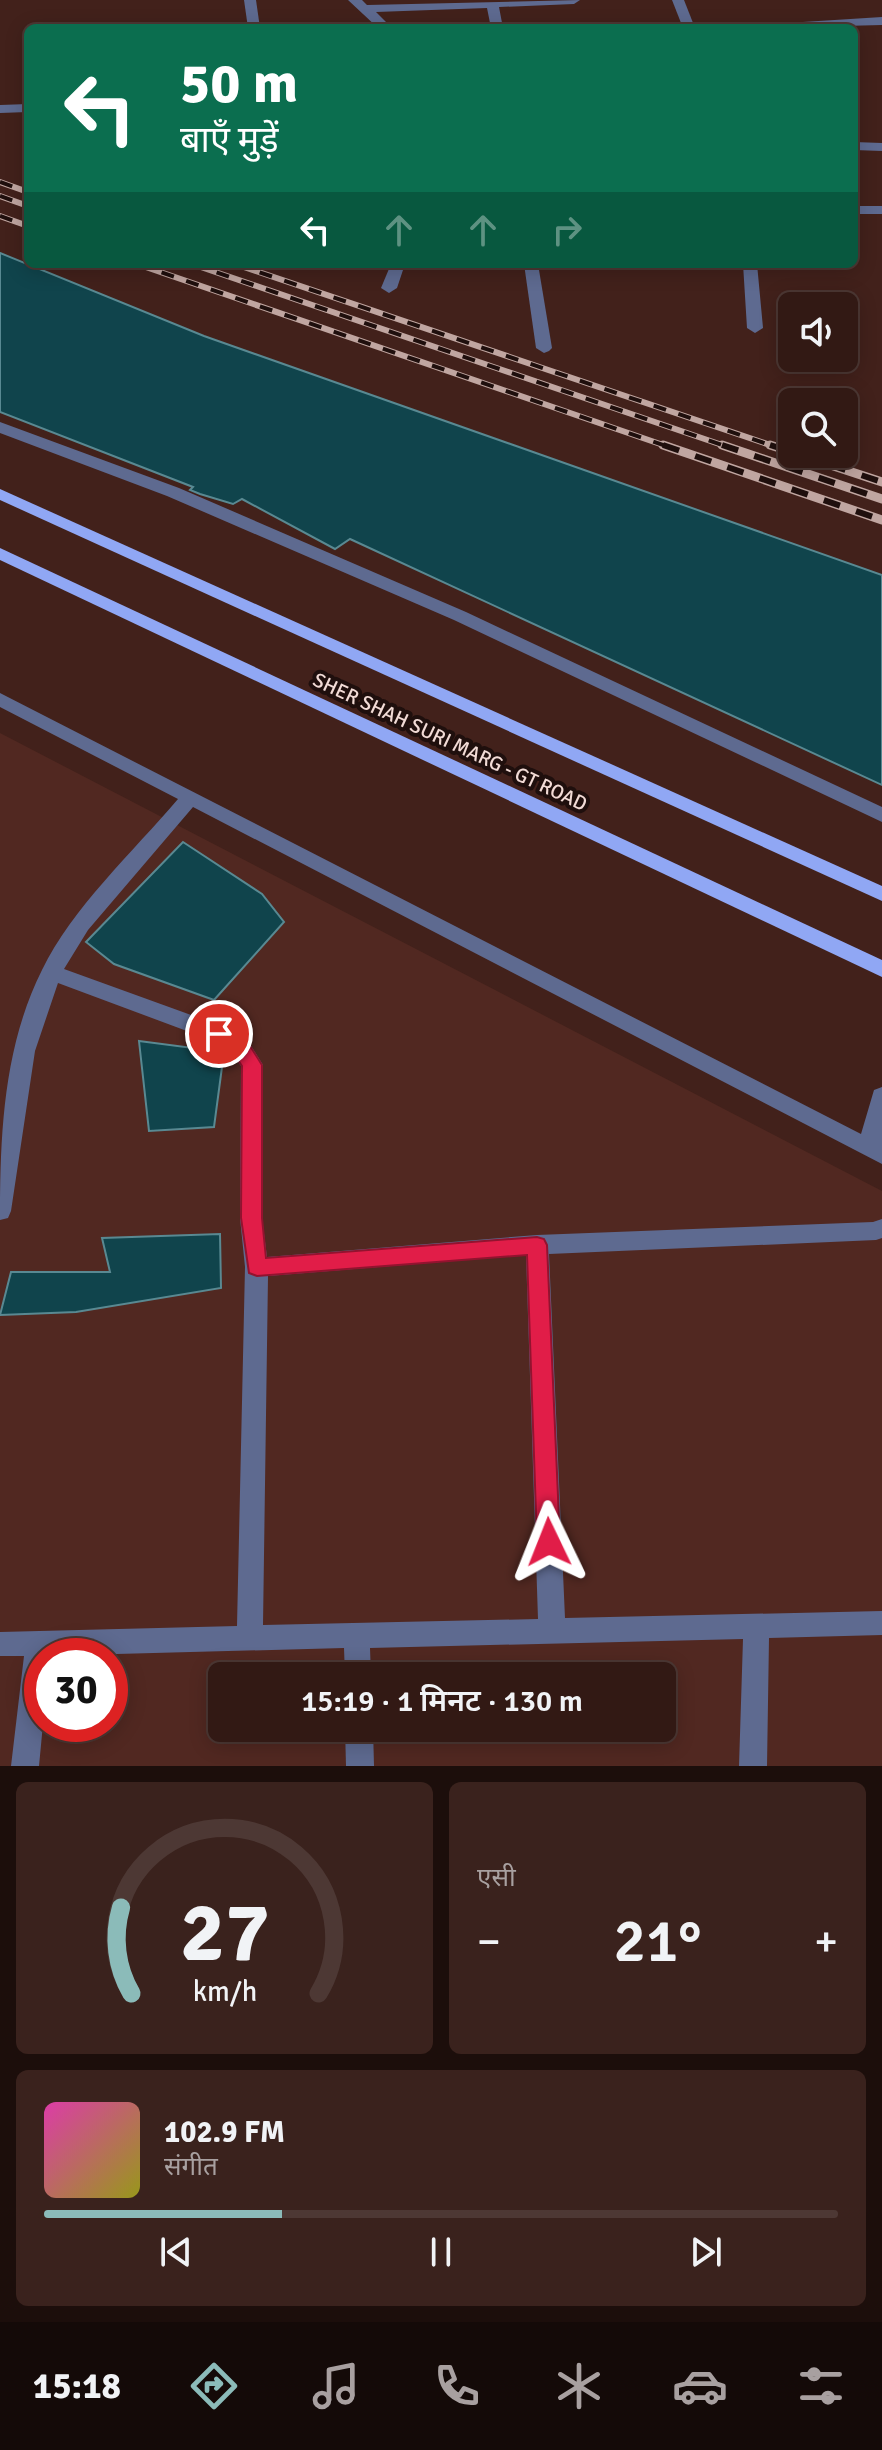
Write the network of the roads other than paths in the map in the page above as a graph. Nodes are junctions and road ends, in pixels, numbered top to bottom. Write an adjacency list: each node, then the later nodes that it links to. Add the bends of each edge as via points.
1 (250, 0): 8 (street)
2 (354, 0): 6 (street)
3 (574, 0): 5 (street)
4 (678, 0): 11 (street)
5 (492, 3): 6 (street); 10 (street)
6 (365, 9): 9 (street)
7 (882, 21): 12 (street)
8 (253, 24)
9 (382, 24)
10 (496, 24)
11 (687, 24)
12 (834, 24)
13 (24, 108): 14 (street)
14 (0, 109)
15 (858, 146): 16 (street)
16 (882, 147)
17 (858, 210): 18 (street)
18 (882, 210)
19 (396, 268): 22 (street)
20 (532, 268): 24 (street)
21 (750, 268): 23 (street)
22 (389, 288)
23 (755, 328)
24 (544, 348)
25 (0, 427): 30 (street, via 173,492 460,616)
26 (0, 494): 31 (main road, SHER SHAH SURI MARG - GT ROAD)
27 (0, 553): 32 (main road, SHER SHAH SURI MARG - GT ROAD)
28 (0, 699): 29 (street)
29 (191, 797): 33 (street, via 81,925); 35 (street)
30 (882, 815)
31 (882, 894)
32 (882, 969)
33 (51, 972): 36 (street, via 24,1051); 39 (street, via 219,1034 240,1047 252,1065 251,1218)
34 (882, 1096): 35 (street)
35 (875, 1151)
36 (0, 1211)
37 (882, 1228): 38 (street)
38 (537, 1245): 39 (street); 42 (street)
39 (257, 1267): 44 (street)
40 (882, 1623): 41 (street)
41 (756, 1626): 42 (street); 53 (street)
42 (552, 1631): 43 (street)
43 (357, 1635): 44 (street); 48 (street)
44 (250, 1639): 45 (street)
45 (128, 1642)
46 (0, 1644): 47 (street)
47 (24, 1644)
48 (358, 1662)
49 (28, 1742): 51 (street)
50 (359, 1742): 52 (street)
51 (25, 1766)
52 (360, 1766)
53 (753, 1766)

